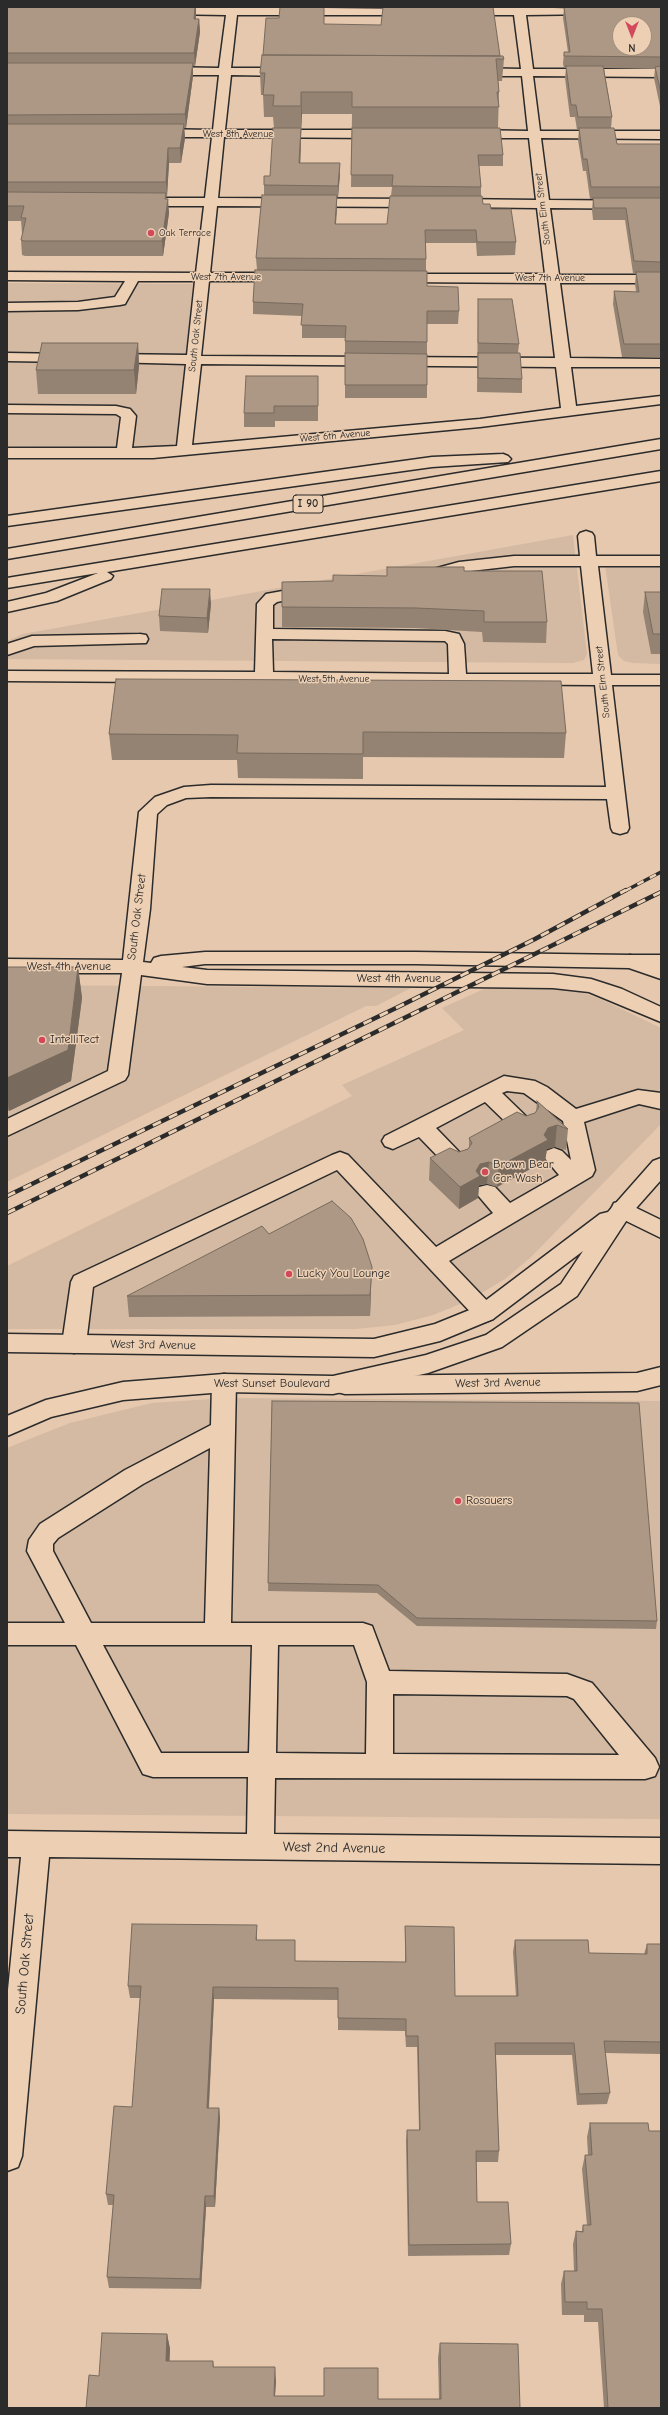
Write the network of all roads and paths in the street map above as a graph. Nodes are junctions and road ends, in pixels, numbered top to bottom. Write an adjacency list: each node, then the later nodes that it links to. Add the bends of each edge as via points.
1 (232, 9): 2 (main road); 4 (main road); 8 (main road, South Oak Street)
2 (154, 10)
3 (519, 10): 5 (main road); 6 (main road); 11 (main road, South Elm Street)
4 (426, 12)
5 (449, 12)
6 (606, 12)
7 (148, 71): 8 (main road)
8 (225, 71): 9 (main road); 14 (main road, South Oak Street)
9 (305, 72)
10 (464, 72): 11 (main road)
11 (527, 72): 12 (main road); 17 (main road, South Elm Street)
12 (661, 73)
13 (140, 133): 14 (main road, West 8th Avenue)
14 (218, 134): 15 (main road, West 8th Avenue); 20 (main road, South Oak Street)
15 (395, 134)
16 (456, 134): 17 (main road)
17 (534, 135): 18 (main road); 21 (main road, South Elm Street)
18 (661, 135)
19 (125, 202): 20 (main road)
20 (210, 202): 21 (main road); 25 (main road, South Oak Street)
21 (542, 204): 22 (main road); 28 (main road, South Elm Street)
22 (661, 205)
23 (7, 276): 24 (main road, West 7th Avenue)
24 (134, 276): 25 (main road, West 7th Avenue); 30 (main road, via 120,301 78,306)
25 (203, 277): 26 (main road, West 7th Avenue); 34 (main road, South Oak Street)
26 (298, 277)
27 (385, 278): 28 (main road, West 7th Avenue)
28 (551, 278): 29 (main road, West 7th Avenue); 35 (main road, South Elm Street)
29 (661, 279)
30 (7, 307)
31 (7, 358): 32 (main road)
32 (79, 358)
33 (95, 358): 34 (main road)
34 (194, 360): 35 (main road); 41 (main road, South Oak Street)
35 (562, 363): 36 (main road); 39 (main road, South Elm Street)
36 (661, 363)
37 (661, 400): 39 (main road, West 6th Avenue)
38 (7, 409): 44 (main road, via 125,412 129,416)
39 (569, 412): 41 (main road, West 6th Avenue, via 480,423)
40 (661, 444): 43 (main road, I 90)
41 (184, 450): 44 (main road, West 6th Avenue)
42 (7, 453): 44 (main road, West 6th Avenue)
43 (608, 453): 46 (main road, via 432,462); 48 (main road, I 90)
44 (124, 454)
45 (661, 476): 51 (main road)
46 (7, 521)
47 (586, 536): 49 (main road, South Elm Street)
48 (7, 554)
49 (589, 560): 50 (main road); 52 (main road, via 514,561 459,567 446,572); 62 (main road, South Elm Street)
50 (661, 560)
51 (144, 561): 53 (main road); 55 (main road, via 51,597)
52 (415, 576)
53 (7, 583)
54 (326, 589): 56 (main road, via 272,598 265,604)
55 (7, 607)
56 (264, 634): 60 (main road); 61 (main road, via 445,636 453,638 456,644)
57 (140, 639): 58 (main road, via 32,642)
58 (7, 650)
59 (7, 676): 60 (main road, West 5th Avenue)
60 (264, 678): 61 (main road, West 5th Avenue)
61 (458, 679): 62 (main road, West 5th Avenue)
62 (603, 680): 63 (main road, West 5th Avenue); 64 (main road, South Elm Street)
63 (661, 680)
64 (616, 793): 65 (main road, South Elm Street); 69 (main road, South Oak Street, via 211,791 184,793 161,801 148,812 137,932)
65 (620, 828)
66 (630, 962): 67 (main road); 69 (main road, West 4th Avenue, via 205,958); 70 (main road, West 4th Avenue)
67 (661, 962)
68 (7, 966): 69 (main road, West 4th Avenue)
69 (130, 967): 71 (main road, West 4th Avenue, via 207,977 516,979 568,982 615,994); 76 (main road, South Oak Street, via 118,1075)
70 (661, 972)
71 (661, 1015)
72 (488, 1092): 74 (main road, via 504,1083 528,1086 540,1092); 75 (main road); 77 (main road)
73 (661, 1102): 74 (main road, via 638,1097)
74 (573, 1118): 82 (main road, via 584,1170)
75 (421, 1126): 78 (main road); 80 (main road)
76 (7, 1128)
77 (525, 1128)
78 (393, 1141)
79 (554, 1156): 82 (main road)
80 (458, 1164)
81 (661, 1166): 84 (main road, West Sunset Boulevard)
82 (574, 1176): 85 (main road)
83 (487, 1193): 85 (main road)
84 (622, 1210): 86 (main road); 88 (main road, West Sunset Boulevard); 94 (main road, West Sunset Boulevard, via 569,1290 494,1341 428,1364)
85 (508, 1215): 87 (main road)
86 (661, 1230)
87 (434, 1259): 88 (main road); 90 (main road, via 340,1160 82,1282)
88 (485, 1313): 91 (main road, West Sunset Boulevard, via 440,1332 374,1348)
89 (7, 1344): 90 (main road, West 3rd Avenue)
90 (74, 1344): 91 (main road, West 3rd Avenue)
91 (300, 1346)
92 (661, 1376): 94 (main road, West 3rd Avenue, via 637,1382)
93 (224, 1383): 94 (main road, West Sunset Boulevard); 95 (main road, West Sunset Boulevard, via 123,1391 46,1409); 96 (main road)
94 (334, 1385)
95 (7, 1426)
96 (222, 1430): 97 (main road); 99 (main road, via 134,1477 49,1531 41,1540 40,1551)
97 (218, 1633): 99 (main road); 100 (main road)
98 (7, 1634): 99 (main road)
99 (83, 1634): 102 (main road, via 152,1765)
100 (265, 1634): 101 (main road, via 363,1634); 102 (main road)
101 (380, 1682): 103 (main road); 104 (main road, via 567,1685 583,1691)
102 (261, 1766): 103 (main road); 107 (main road)
103 (379, 1767): 104 (main road)
104 (653, 1767)
105 (7, 1844): 106 (main road, West 2nd Avenue)
106 (36, 1844): 107 (main road, West 2nd Avenue); 109 (main road, South Oak Street)
107 (260, 1847): 108 (main road, West 2nd Avenue)
108 (661, 1851)
109 (7, 2156)

